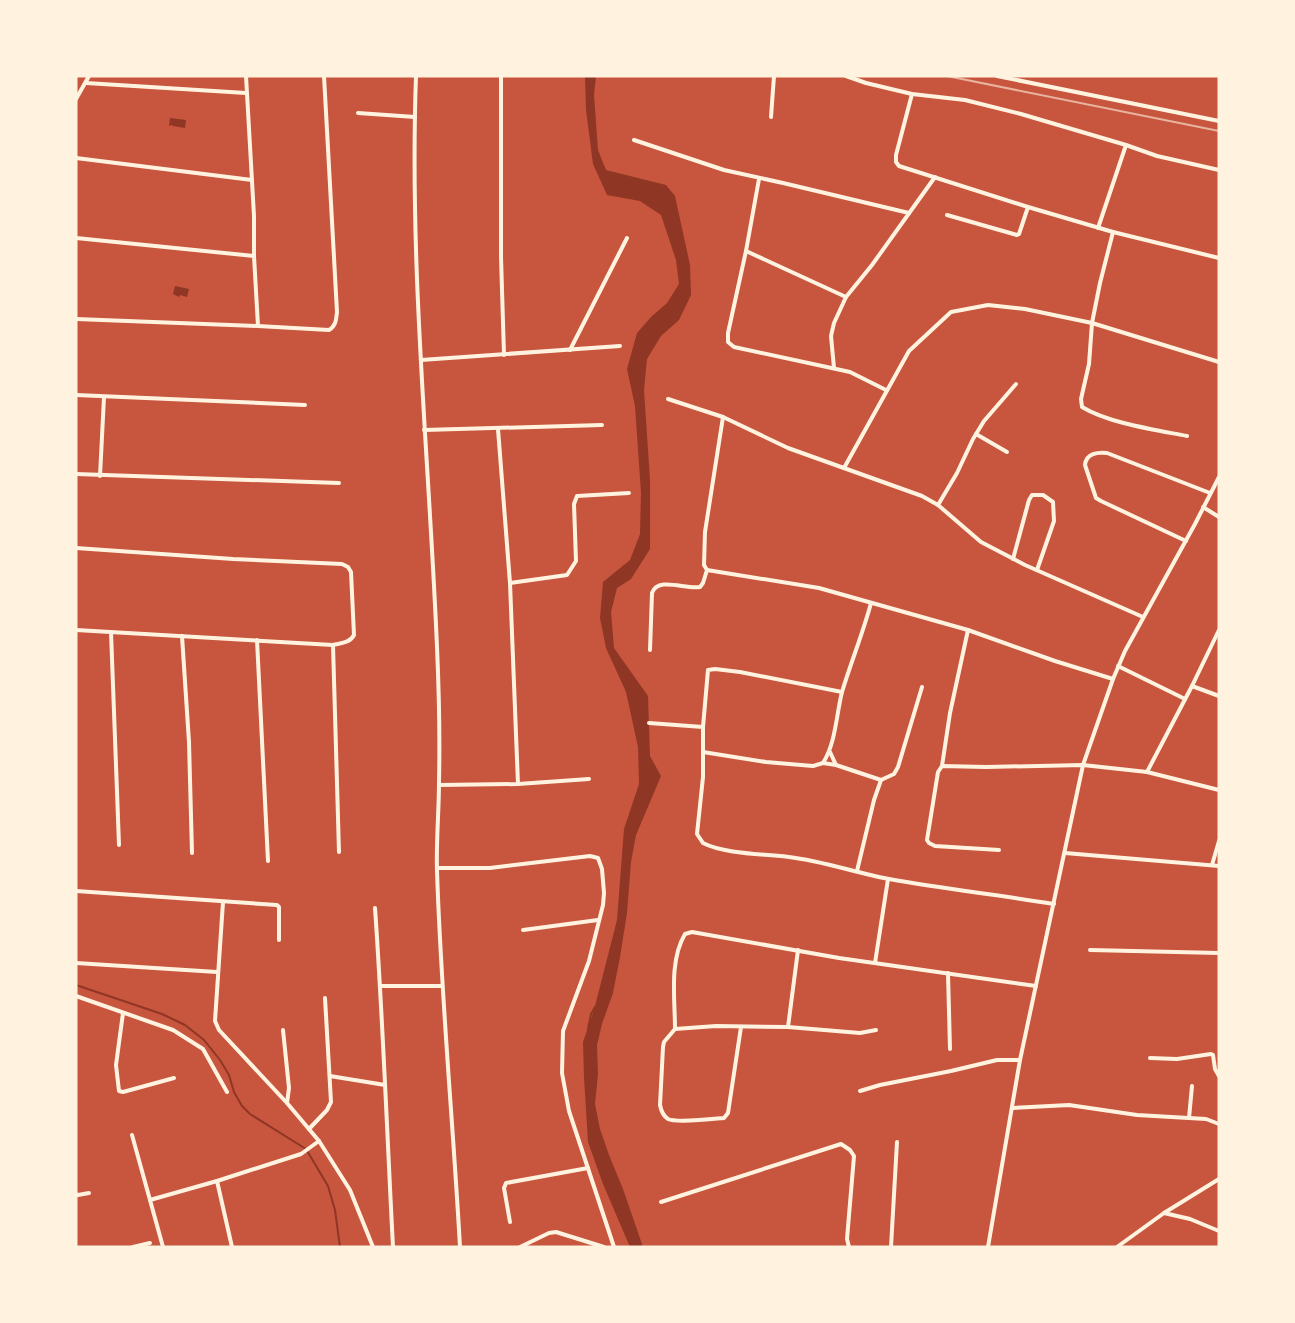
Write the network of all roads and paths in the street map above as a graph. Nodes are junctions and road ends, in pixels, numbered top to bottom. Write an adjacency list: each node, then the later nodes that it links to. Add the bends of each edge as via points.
1 (89, 76): 9 (street)
2 (246, 76): 10 (street)
3 (324, 76): 37 (street, via 337,312 335,324 329,330)
4 (416, 76): 15 (street)
5 (501, 76): 40 (street)
6 (774, 76): 14 (street)
7 (846, 76): 11 (street)
8 (997, 76): 16 (street)
9 (86, 82): 10 (street); 12 (street)
10 (246, 93): 23 (street)
11 (912, 94): 18 (street, via 965,100); 21 (street, via 896,162 899,166)
12 (76, 99)
13 (358, 114): 15 (street)
14 (771, 116)
15 (415, 117): 41 (street)
16 (1219, 121)
17 (634, 140): 22 (street)
18 (1126, 145): 20 (street, via 1157,156); 27 (street)
19 (76, 158): 23 (street)
20 (1219, 170)
21 (935, 177): 24 (street); 25 (street)
22 (759, 179): 25 (street); 31 (street)
23 (252, 180): 32 (street)
24 (1028, 207): 26 (street, via 1017,235); 27 (street)
25 (909, 213): 34 (street)
26 (946, 215)
27 (1098, 228): 28 (street)
28 (1114, 232): 33 (street); 36 (street)
29 (76, 238): 32 (street)
30 (627, 238): 39 (street)
31 (746, 251): 34 (street); 43 (street, via 735,293 728,342 734,347)
32 (254, 256): 37 (street)
33 (1219, 258)
34 (846, 297): 43 (street, via 831,336)
35 (76, 319): 37 (street)
36 (1092, 323): 42 (street); 45 (street, via 1025,309 988,306 951,312 908,351); 55 (street, via 1082,407 1092,413 1148,429)
37 (258, 326)
38 (620, 346): 39 (street)
39 (570, 350): 40 (street)
40 (504, 354): 41 (street)
41 (421, 360): 53 (street)
42 (1219, 362)
43 (834, 368): 45 (street, via 850,372)
44 (1016, 384): 54 (street)
45 (886, 390): 57 (street)
46 (76, 395): 47 (street)
47 (104, 397): 49 (street); 59 (street)
48 (668, 399): 50 (street)
49 (305, 405)
50 (723, 417): 57 (street, via 788,448); 70 (street, via 705,532 704,565)
51 (602, 425): 52 (street)
52 (498, 429): 53 (street); 72 (street)
53 (424, 430): 102 (street, via 437,650)
54 (976, 434): 56 (street); 64 (street)
55 (1186, 436)
56 (1007, 452)
57 (844, 468): 64 (street, via 922,496)
58 (76, 474): 59 (street)
59 (100, 476): 61 (street)
60 (1219, 477): 63 (street)
61 (339, 483)
62 (629, 493): 72 (street, via 577,496 574,504 576,561 573,569 567,575)
63 (1210, 493): 65 (street); 67 (street, via 1107,452 1096,452 1085,460 1096,498)
64 (938, 505): 69 (street, via 981,542)
65 (1203, 507): 66 (street); 67 (street)
66 (1219, 517)
67 (1186, 541): 74 (street)
68 (76, 548): 81 (street, via 342,564 351,572 354,635 346,642)
69 (1013, 559): 71 (street); 71 (street, via 1029,500 1032,495 1043,495 1053,502 1054,521)
70 (708, 570): 73 (street, via 819,588); 82 (street, via 703,583 696,588 660,584 654,588)
71 (1037, 570): 74 (street)
72 (510, 583): 101 (street)
73 (871, 603): 76 (street); 87 (street)
74 (1143, 618): 83 (street)
75 (76, 630): 78 (street)
76 (968, 630): 84 (street); 97 (street)
77 (1219, 630): 85 (street)
78 (111, 632): 79 (street); 105 (street)
79 (182, 636): 80 (street); 108 (street)
80 (257, 640): 81 (street); 110 (street)
81 (333, 645): 107 (street)
82 (650, 650)
83 (1118, 666): 84 (street); 89 (street)
84 (1113, 679): 95 (street)
85 (1192, 686): 88 (street); 89 (street)
86 (922, 687): 100 (street, via 898,767 894,774)
87 (842, 692): 91 (street, via 740,672 708,670); 93 (street)
88 (1219, 696)
89 (1185, 699): 98 (street)
90 (649, 723): 91 (street)
91 (703, 726): 92 (street)
92 (703, 752): 94 (street, via 766,762 813,766); 114 (street, via 697,834 703,843 715,848)
93 (830, 752): 94 (street); 96 (street)
94 (823, 763): 96 (street)
95 (1083, 765): 97 (street); 98 (street); 109 (street)
96 (836, 766): 100 (street)
97 (942, 766): 106 (street, via 938,772 929,844)
98 (1147, 772): 103 (street)
99 (589, 779): 101 (street)
100 (881, 780): 114 (street)
101 (518, 784): 102 (street)
102 (439, 786): 113 (street)
103 (1219, 790)
104 (1219, 841): 111 (street)
105 (119, 845)
106 (999, 850)
107 (340, 852)
108 (192, 853)
109 (1064, 853): 111 (street); 118 (street)
110 (268, 861)
111 (1212, 865): 112 (street)
112 (1219, 866)
113 (437, 868): 120 (street, via 490,868 590,856 598,858 604,893); 131 (street)
114 (857, 870): 115 (street)
115 (888, 879): 118 (street); 127 (street)
116 (76, 891): 117 (street)
117 (223, 902): 122 (street, via 277,905); 128 (street)
118 (1054, 904): 132 (street)
119 (375, 908): 130 (street)
120 (598, 920): 121 (street); 159 (street, via 589,961 562,1039 562,1073 568,1111)
121 (523, 930)
122 (279, 940)
123 (798, 950): 127 (street); 137 (street); 138 (street, via 698,932 685,934 677,951)
124 (1090, 950): 125 (street)
125 (1219, 953)
126 (76, 962): 128 (street)
127 (874, 963): 129 (street)
128 (217, 972): 151 (street, via 214,1012 219,1030)
129 (948, 973): 132 (street); 141 (street)
130 (381, 986): 131 (street); 147 (street)
131 (441, 986): 175 (street)
132 (1036, 986): 143 (street)
133 (76, 996): 135 (street)
134 (325, 998): 144 (street)
135 (123, 1013): 146 (street, via 116,1065 119,1091); 150 (street, via 172,1030 203,1049)
136 (741, 1027): 137 (street); 138 (street); 138 (street, via 728,1113 724,1118 680,1121 668,1119 662,1114 660,1105 664,1042)
137 (788, 1027): 140 (street, via 860,1033)
138 (675, 1029)
139 (283, 1030): 151 (street, via 289,1088)
140 (876, 1030)
141 (950, 1049)
142 (1150, 1058): 145 (street, via 1177,1059 1210,1054)
143 (1020, 1060): 149 (street, via 997,1060); 152 (street)
144 (330, 1076): 147 (street); 155 (street, via 330,1107)
145 (1219, 1076)
146 (174, 1078)
147 (385, 1085): 174 (street)
148 (1192, 1086): 153 (street)
149 (860, 1091)
150 (227, 1092)
151 (287, 1103): 155 (street)
152 (1012, 1108): 153 (street, via 1061,1104 1137,1115); 181 (street)
153 (1189, 1118): 154 (street)
154 (1219, 1124)
155 (309, 1129): 157 (street)
156 (132, 1135): 164 (street)
157 (319, 1141): 161 (street, via 301,1154); 173 (street, via 350,1190)
158 (897, 1142): 180 (street)
159 (588, 1168): 167 (street, via 506,1183); 178 (street)
160 (1219, 1179): 166 (street)
161 (217, 1181): 164 (street); 172 (street)
162 (89, 1193): 163 (street)
163 (76, 1194)
164 (150, 1200): 171 (street)
165 (661, 1202): 179 (street, via 840,1144 854,1156)
166 (1164, 1213): 168 (street, via 1190,1218); 182 (street)
167 (510, 1222)
168 (1219, 1231)
169 (150, 1243): 170 (street)
170 (133, 1247)
171 (163, 1247)
172 (232, 1247)
173 (373, 1247)
174 (393, 1247)
175 (460, 1247)
176 (520, 1247): 177 (street, via 556,1232)
177 (604, 1247)
178 (614, 1247)
179 (849, 1247)
180 (891, 1247)
181 (988, 1247)
182 (1117, 1247)

